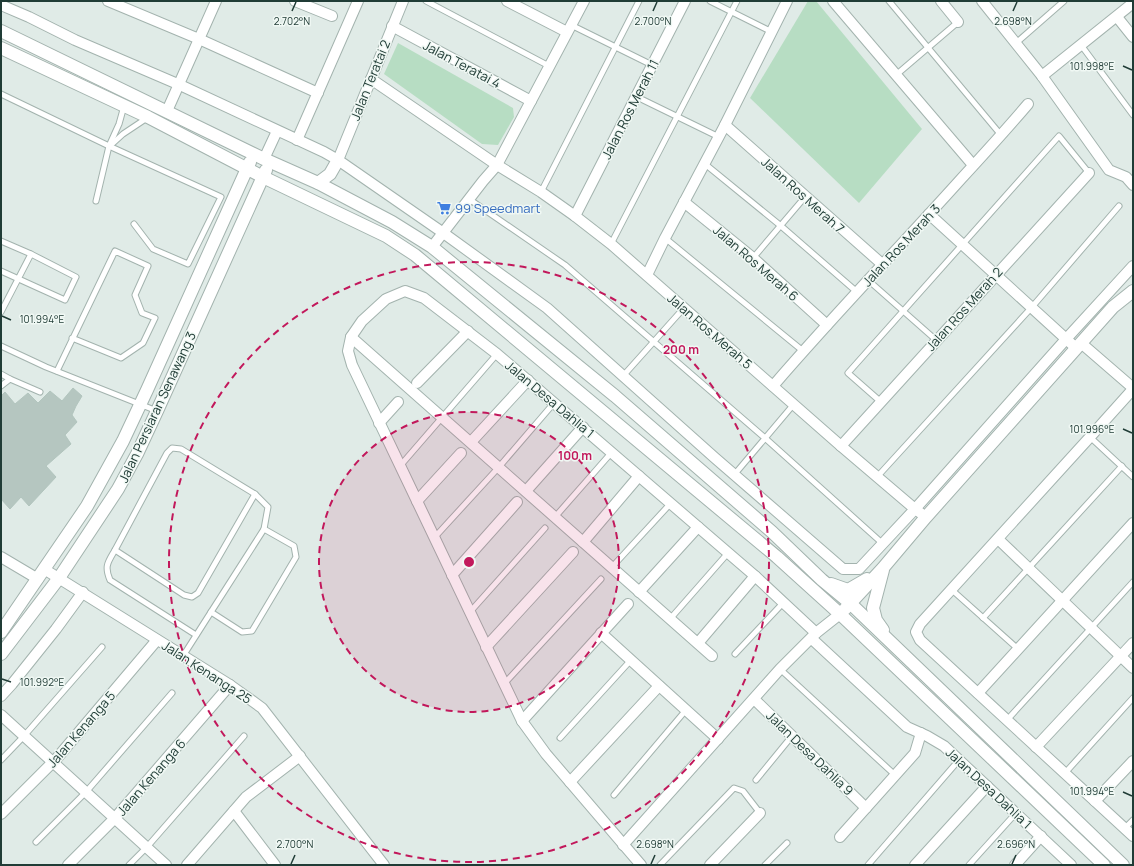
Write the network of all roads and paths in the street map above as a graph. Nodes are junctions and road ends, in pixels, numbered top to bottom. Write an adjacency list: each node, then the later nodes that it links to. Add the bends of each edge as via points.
1 (108, 1): 30 (street)
2 (216, 1): 30 (street)
3 (295, 1): 22 (street)
4 (358, 1): 42 (street)
5 (403, 1): 25 (street, Jalan Teratai 2)
6 (426, 1): 37 (lane)
7 (507, 1): 26 (street)
8 (584, 1): 26 (street)
9 (639, 1): 33 (lane)
10 (685, 1): 36 (street, Jalan Ros Merah 11)
11 (710, 1): 21 (lane)
12 (738, 1): 21 (lane)
13 (787, 1): 28 (street)
14 (833, 1): 38 (street)
15 (889, 1): 35 (lane)
16 (941, 1): 24 (street)
17 (1064, 1): 31 (lane)
18 (986, 2): 31 (street)
19 (1133, 3): 23 (street)
20 (1, 5): 41 (street)
21 (732, 12): 28 (lane); 51 (lane)
22 (332, 16)
23 (1116, 17): 29 (street); 32 (street)
24 (958, 22): 35 (lane)
25 (392, 26): 40 (street, Jalan Teratai 2); 46 (street, Jalan Teratai 4)
26 (569, 29): 33 (lane); 37 (street)
27 (1, 31): 45 (street)
28 (772, 32): 52 (street)
29 (1133, 37)
30 (199, 39): 41 (street); 42 (street)
31 (1016, 43): 39 (street)
32 (1081, 45): 39 (street); 49 (lane)
33 (616, 47): 36 (lane); 69 (lane)
34 (1, 48): 45 (street)
35 (928, 48): 38 (lane); 54 (lane)
36 (652, 65): 44 (street, Jalan Ros Merah 11)
37 (548, 66): 46 (street)
38 (896, 75): 62 (street)
39 (1042, 76): 65 (street, via 1109,170)
40 (371, 79): 59 (street, Jalan Teratai 2); 61 (street, Jalan Ros Merah 5)
41 (180, 85): 48 (street); 53 (street)
42 (318, 93): 56 (street)
43 (1, 94): 57 (lane)
44 (637, 97): 51 (lane); 76 (street, Jalan Ros Merah 11)
45 (123, 98): 48 (street); 50 (street); 57 (lane)
46 (531, 101): 61 (street)
47 (1028, 104): 54 (street, Jalan Ros Merah 3)
48 (167, 111): 58 (street)
49 (1133, 115)
50 (148, 117): 57 (lane); 63 (street)
51 (678, 117): 55 (lane); 82 (lane)
52 (725, 125): 55 (street); 70 (street, Jalan Ros Merah 7)
53 (277, 131): 56 (street); 58 (street)
54 (1001, 136): 62 (street, Jalan Ros Merah 3)
55 (719, 137): 60 (street)
56 (297, 140): 59 (street)
57 (109, 146): 72 (lane); 77 (lane, via 221,197 188,264 154,250)
58 (262, 158): 63 (street, Jalan Persiaran Senawang 3); 66 (street, Jalan Persiaran Senawang 3); 67 (street)
59 (338, 160): 67 (street, via 330,174); 79 (street)
60 (705, 164): 73 (street); 78 (lane)
61 (497, 165): 69 (street, Jalan Ros Merah 5); 71 (street)
62 (973, 165): 75 (street, Jalan Ros Merah 3)
63 (247, 169): 66 (street); 124 (street, Jalan Persiaran Senawang 3)
64 (1089, 173): 83 (lane, via 1059,136); 90 (street, Jalan Ros Merah 2)
65 (1129, 174): 68 (street)
66 (263, 177): 126 (street, Jalan Persiaran Senawang 3); 182 (street, via 386,236 415,255 777,557)
67 (318, 183): 84 (street, via 392,222)
68 (1133, 185)
69 (541, 192): 76 (street, Jalan Ros Merah 5)
70 (805, 197): 78 (lane); 87 (street, Jalan Ros Merah 7)
71 (469, 199): 79 (street); 106 (lane, via 565,265)
72 (96, 201)
73 (684, 202): 80 (street); 86 (street, Jalan Ros Merah 6)
74 (1119, 206): 96 (lane)
75 (929, 214): 83 (street); 87 (street, Jalan Ros Merah 3)
76 (575, 216): 82 (street, Jalan Ros Merah 5)
77 (134, 224)
78 (782, 226): 86 (lane); 95 (lane)
79 (442, 232): 84 (street); 113 (street, via 547,308)
80 (665, 238): 91 (street); 109 (lane)
81 (1, 241): 85 (lane)
82 (611, 244): 91 (street, Jalan Ros Merah 5)
83 (963, 244): 90 (street); 98 (lane)
84 (432, 247): 171 (street, via 615,396 772,532)
85 (30, 254): 92 (lane); 92 (lane, via 76,277 65,300)
86 (753, 258): 100 (street, Jalan Ros Merah 6)
87 (882, 264): 93 (street, Jalan Ros Merah 3)
88 (1133, 266): 104 (street)
89 (1, 271): 92 (lane)
90 (996, 274): 96 (street); 105 (street, Jalan Ros Merah 2)
91 (647, 275): 97 (street, Jalan Ros Merah 5)
92 (18, 279): 99 (lane)
93 (868, 280): 95 (street, Jalan Ros Merah 3); 98 (lane)
94 (1133, 291): 108 (street, via 1113,307)
95 (857, 292): 100 (street, Jalan Ros Merah 3)
96 (1032, 307): 104 (street); 142 (lane)
97 (683, 309): 106 (lane); 118 (street, Jalan Ros Merah 5)
98 (903, 311): 105 (lane); 123 (lane, via 848,373)
99 (1, 312)
100 (826, 325): 109 (street, Jalan Ros Merah 3)
101 (468, 331): 102 (street, Jalan Desa Dahlia 1, via 424,298 405,291 386,299 362,321); 110 (street, Jalan Desa Dahlia 1); 116 (street)
102 (351, 337): 127 (street); 128 (street, via 348,351 352,366)
103 (72, 338): 103 (lane, via 115,251 148,266 135,295 142,313 155,318 143,342 121,358); 111 (lane)
104 (1066, 338): 108 (street); 148 (street)
105 (936, 340): 123 (street, Jalan Ros Merah 2)
106 (654, 341): 113 (lane); 131 (lane)
107 (1, 346): 111 (lane)
108 (1078, 346): 119 (street); 150 (street)
109 (802, 352): 118 (street, Jalan Ros Merah 3)
110 (497, 354): 115 (street, Jalan Desa Dahlia 1); 127 (lane)
111 (57, 371): 124 (lane)
112 (1, 374): 114 (lane)
113 (623, 376): 139 (street)
114 (10, 378): 117 (lane); 120 (lane)
115 (528, 380): 122 (street, Jalan Desa Dahlia 1); 132 (street)
116 (417, 383)
117 (1, 386)
118 (774, 386): 125 (street, Jalan Ros Merah 5)
119 (1133, 388): 130 (street)
120 (40, 392)
121 (398, 402): 128 (street)
122 (554, 402): 129 (street, Jalan Desa Dahlia 1); 138 (lane)
123 (881, 402): 133 (street, Jalan Ros Merah 2)
124 (139, 404): 126 (lane); 166 (street, Jalan Persiaran Senawang 3, via 123,441 87,506)
125 (794, 404): 131 (lane); 133 (street, Jalan Ros Merah 5)
126 (157, 411): 169 (street, Jalan Persiaran Senawang 3, via 118,489)
127 (442, 417): 132 (street); 136 (lane)
128 (379, 422): 136 (street)
129 (583, 427): 135 (street, Jalan Desa Dahlia 1); 143 (street)
130 (1090, 437): 137 (lane); 156 (street)
131 (765, 438): 139 (lane); 158 (lane)
132 (471, 442): 138 (street)
133 (841, 446): 142 (street, Jalan Ros Merah 5)
134 (461, 452): 145 (street)
135 (612, 452): 140 (street, Jalan Desa Dahlia 1); 149 (lane)
136 (400, 466): 145 (street)
137 (1122, 466): 141 (lane); 165 (lane)
138 (499, 467): 143 (street); 155 (lane)
139 (734, 475): 158 (street, via 844,569 859,569)
140 (639, 476): 147 (street, Jalan Desa Dahlia 1); 157 (street)
141 (1133, 476)
142 (878, 477): 148 (street, Jalan Ros Merah 5)
143 (526, 491): 149 (street)
144 (255, 494): 154 (lane, via 268,507); 159 (lane, via 198,593 192,597 184,595); 159 (lane, via 181,449 172,448)
145 (417, 501): 155 (street)
146 (516, 502): 167 (street)
147 (671, 503): 151 (street, Jalan Desa Dahlia 1); 163 (lane)
148 (915, 509): 150 (street, Jalan Ros Merah 5); 158 (street)
149 (555, 517): 157 (street)
150 (926, 517): 164 (street)
151 (698, 527): 161 (street, Jalan Desa Dahlia 1); 174 (street)
152 (1132, 527): 176 (street)
153 (545, 528): 181 (lane)
154 (264, 529): 180 (lane); 180 (lane, via 294,546 296,556 252,631 242,632)
155 (434, 538): 167 (street)
156 (998, 539): 165 (street); 173 (street)
157 (583, 542): 163 (street)
158 (882, 543)
159 (115, 550): 188 (lane, via 106,571 110,580)
160 (573, 552): 194 (street)
161 (728, 553): 168 (street, Jalan Desa Dahlia 1); 184 (lane)
162 (1, 557): 166 (street, Jalan Kenanga 25)
163 (612, 567): 174 (street)
164 (883, 568): 171 (street, via 848,590); 179 (street); 196 (street, via 873,608 876,620)
165 (1028, 568): 176 (street); 183 (lane)
166 (41, 574): 169 (street, Jalan Kenanga 25); 186 (street, Jalan Persiaran Senawang 3)
167 (452, 575): 181 (street)
168 (755, 576): 177 (street, Jalan Desa Dahlia 1); 191 (street)
169 (59, 578): 175 (street, Jalan Kenanga 25); 197 (street, Jalan Persiaran Senawang 3)
170 (600, 579): 205 (lane)
171 (822, 580): 179 (street)
172 (1133, 582): 185 (lane)
173 (952, 590): 183 (lane); 209 (street, via 920,624 916,632 920,640)
174 (639, 592): 184 (street)
175 (83, 593): 190 (street, Jalan Kenanga 25); 210 (street)
176 (1062, 601): 185 (street); 195 (street)
177 (784, 602): 189 (street, Jalan Desa Dahlia 1); 198 (lane)
178 (628, 604): 187 (street)
179 (850, 604): 182 (street); 196 (street)
180 (211, 612): 188 (lane)
181 (470, 612): 194 (street)
182 (840, 614): 189 (street); 267 (street)
183 (983, 618): 195 (lane)
184 (670, 619): 191 (street)
185 (1091, 628): 201 (street); 215 (lane)
186 (1, 632)
187 (601, 633): 202 (street); 216 (street)
188 (196, 635): 199 (lane)
189 (814, 636): 204 (street); 217 (street, Jalan Desa Dahlia 1, via 907,727)
190 (157, 640): 199 (street, Jalan Kenanga 25); 228 (street, Jalan Kenanga 5)
191 (698, 643): 200 (street)
192 (1133, 643): 201 (street)
193 (102, 647): 218 (lane)
194 (486, 647): 205 (street)
195 (1018, 649): 209 (street)
196 (898, 650): 268 (street)
197 (1, 654)
198 (735, 654)
199 (183, 656): 206 (street, Jalan Kenanga 25)
200 (712, 656)
201 (1121, 656): 203 (street); 223 (street)
202 (631, 660): 207 (street); 221 (lane)
203 (1133, 668)
204 (780, 669): 212 (street); 230 (lane)
205 (504, 684): 216 (street)
206 (230, 685): 224 (street, Jalan Kenanga 25, via 262,708); 242 (street, Jalan Kenanga 6)
207 (659, 686): 213 (street); 232 (street)
208 (172, 692): 234 (lane)
209 (978, 693): 215 (street)
210 (1, 696)
211 (1133, 698): 229 (lane)
212 (754, 699): 220 (street, Jalan Desa Dahlia 9); 222 (street)
213 (686, 710): 222 (street); 235 (lane)
214 (1, 715): 218 (street)
215 (1007, 720): 223 (street)
216 (522, 721): 232 (street)
217 (920, 733): 226 (street, Jalan Desa Dahlia 1, via 944,746); 230 (street, via 915,753)
218 (24, 736): 225 (lane); 228 (street)
219 (244, 736): 251 (lane)
220 (792, 736): 231 (lane); 237 (street, Jalan Desa Dahlia 9)
221 (560, 738)
222 (718, 739): 250 (street)
223 (1036, 747): 229 (street)
224 (300, 756): 238 (street, via 246,797); 259 (street, Jalan Kenanga 25)
225 (1, 760)
226 (959, 760): 233 (street, Jalan Desa Dahlia 1); 252 (lane)
227 (1133, 761): 236 (street)
228 (52, 763): 234 (street); 241 (street, Jalan Kenanga 5)
229 (1064, 773): 236 (street)
230 (895, 775): 237 (street)
231 (756, 780)
232 (570, 782): 250 (street)
233 (987, 786): 240 (street, Jalan Desa Dahlia 1); 264 (street)
234 (86, 792): 242 (street); 248 (lane)
235 (614, 795)
236 (1095, 801): 244 (street)
237 (866, 808): 247 (street)
238 (234, 811): 257 (street); 258 (street)
239 (760, 813): 261 (lane, via 744,791 734,788); 262 (street)
240 (1016, 813): 245 (street, Jalan Desa Dahlia 1); 265 (lane)
241 (1, 814)
242 (115, 818): 251 (street); 254 (street, Jalan Kenanga 6)
243 (1133, 820): 244 (lane)
244 (1125, 828): 246 (street)
245 (1041, 836): 253 (street, Jalan Desa Dahlia 1); 266 (street)
246 (1133, 836)
247 (840, 837)
248 (36, 842)
249 (787, 843): 263 (lane)
250 (623, 845): 260 (street)
251 (147, 847): 255 (lane); 256 (street)
252 (868, 864)
253 (1069, 864)
254 (68, 865)
255 (129, 865)
256 (166, 865)
257 (187, 865)
258 (275, 865)
259 (384, 865)
260 (641, 865)
261 (660, 865)
262 (710, 865)
263 (765, 865)
264 (915, 865)
265 (969, 865)
266 (1014, 865)
267 (1104, 865)
268 (1123, 865)

